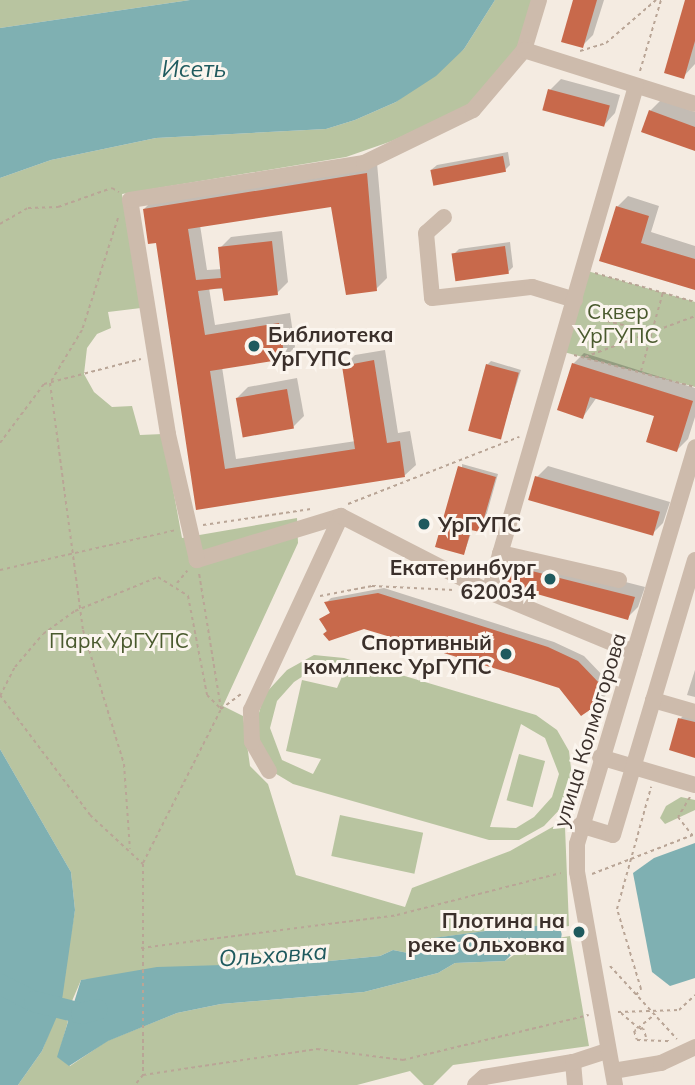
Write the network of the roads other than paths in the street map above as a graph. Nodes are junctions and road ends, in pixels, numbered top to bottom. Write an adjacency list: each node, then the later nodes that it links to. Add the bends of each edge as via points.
1 (539, 0): 2 (street)
2 (524, 50): 3 (street); 8 (street, via 497,86 449,124 365,163 130,200 187,527 197,560)
3 (636, 86): 4 (street); 6 (street)
4 (695, 104)
5 (444, 217): 6 (street, via 426,233 432,299 532,287)
6 (573, 306): 9 (street)
7 (695, 447): 13 (street, улица Колмогорова)
8 (343, 510): 12 (street); 18 (street, via 251,710 252,742)
9 (500, 553): 11 (street); 12 (street)
10 (695, 561): 14 (street)
11 (619, 580)
12 (489, 592): 13 (street)
13 (634, 652): 16 (street, улица Колмогорова)
14 (653, 700): 15 (street); 17 (street)
15 (695, 712)
16 (600, 757): 17 (street); 20 (street, улица Колмогорова)
17 (634, 767): 19 (street); 20 (street, via 613,835)
18 (269, 771)
19 (694, 785)
20 (580, 825): 22 (street, улица Колмогорова, via 577,872)
21 (685, 1045): 24 (street, via 661,1063)
22 (606, 1051): 23 (street); 24 (street, улица Колмогорова)
23 (573, 1062): 25 (street, via 484,1077); 26 (street)
24 (614, 1078)
25 (475, 1085)
26 (575, 1085)

